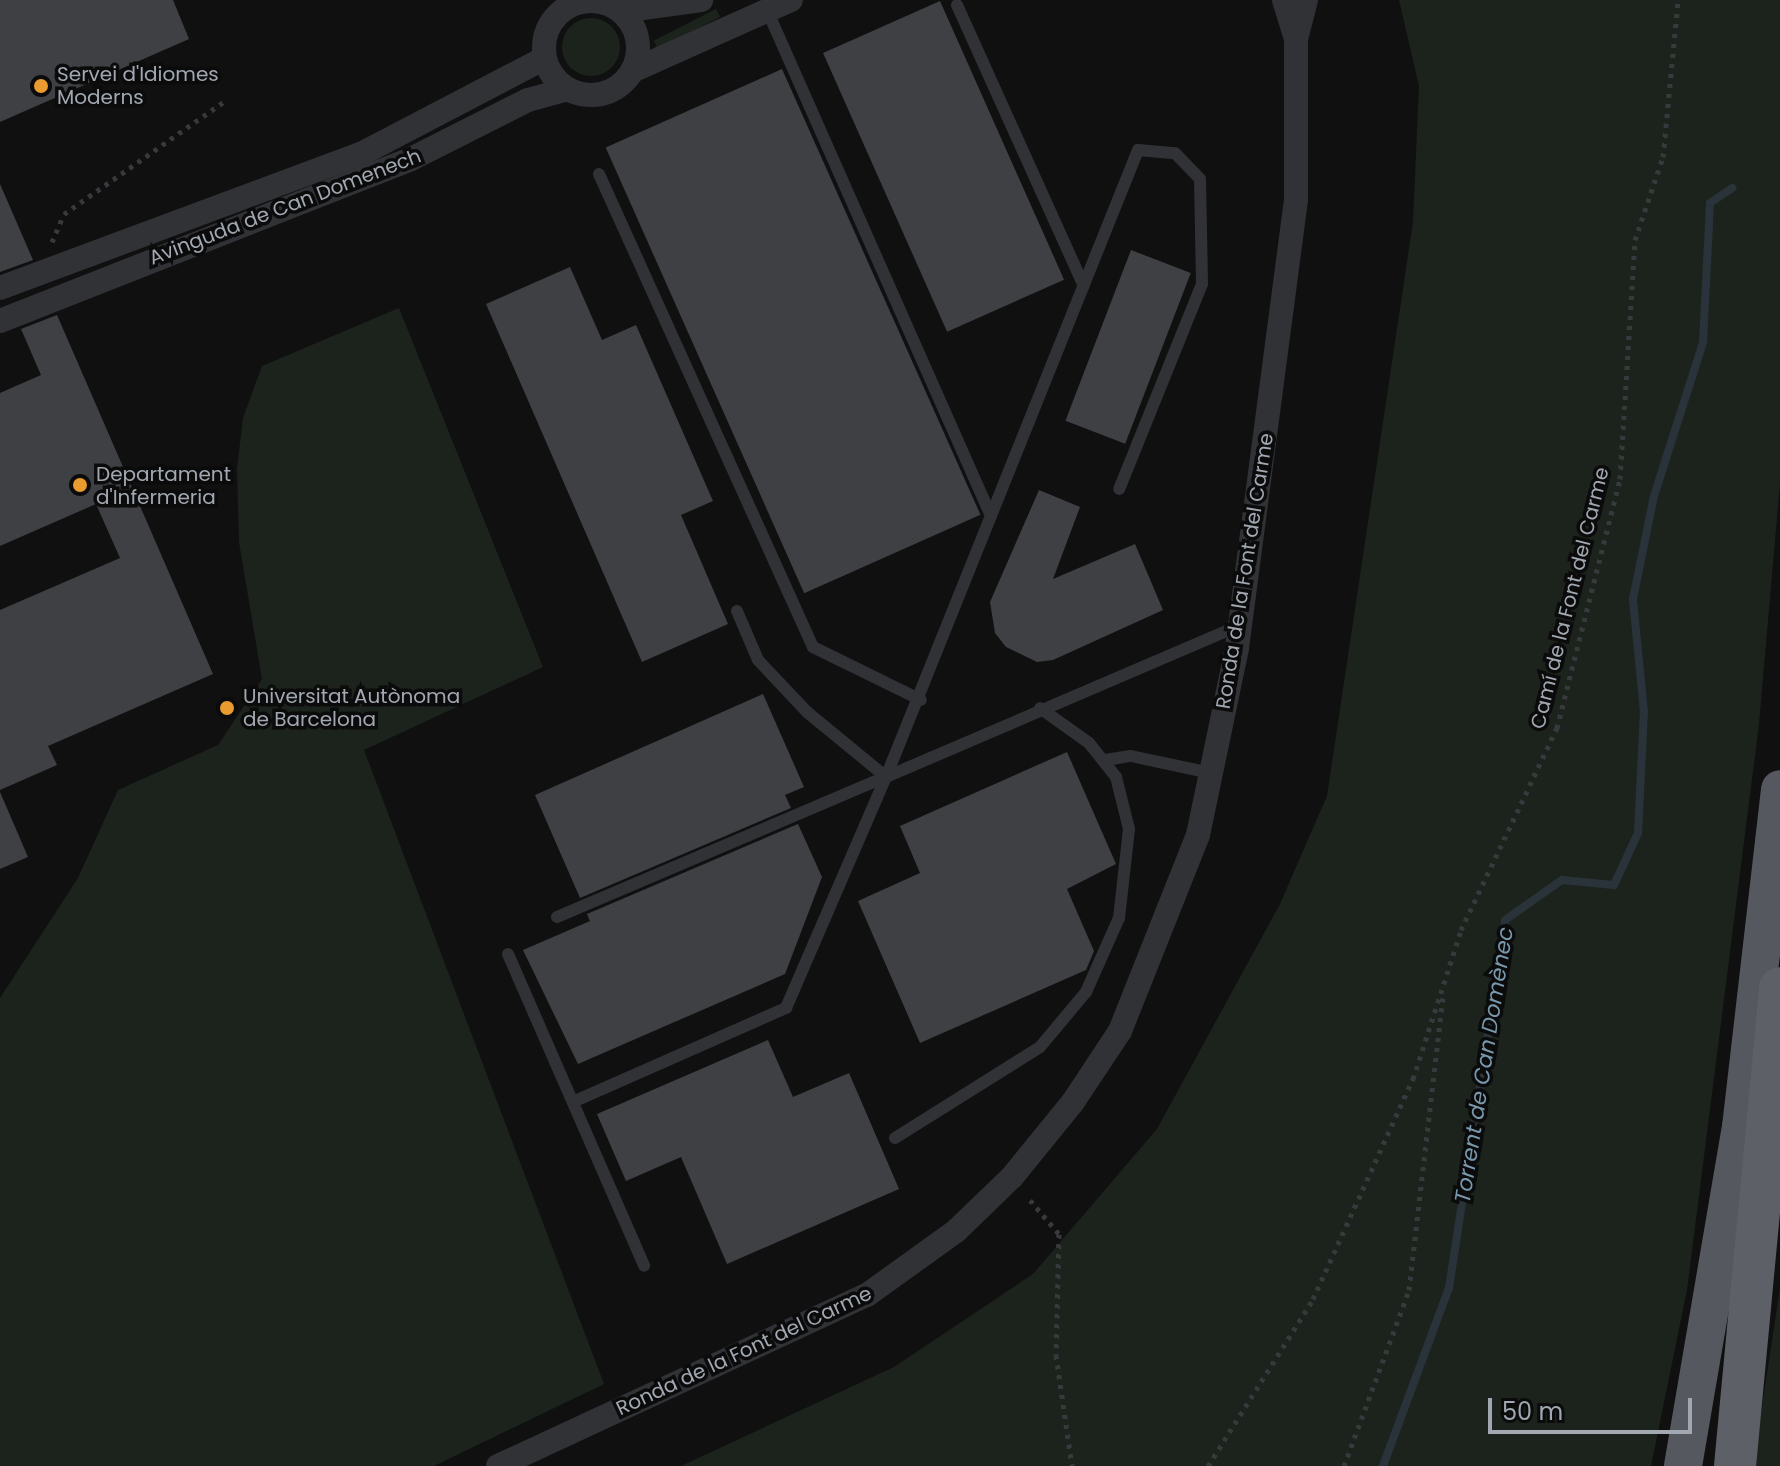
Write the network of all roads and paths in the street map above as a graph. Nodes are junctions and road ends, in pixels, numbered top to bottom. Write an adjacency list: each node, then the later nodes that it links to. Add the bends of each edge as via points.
1 (594, 0): 8 (street); 10 (street)
2 (701, 0): 10 (street)
3 (791, 0): 9 (street)
4 (1284, 0): 11 (street, Ronda de la Font del Carme)
5 (1306, 0): 11 (street, Ronda de la Font del Carme)
6 (1678, 0): 33 (path, Camí de la Font del Carme, via 1663,157 1635,240 1620,479 1557,728 1461,930)
7 (957, 5): 18 (lane)
8 (555, 8): 12 (street)
9 (767, 10): 13 (street); 22 (lane)
10 (621, 11): 13 (street, via 638,39)
11 (1296, 39): 24 (street, Ronda de la Font del Carme, via 1296,200)
12 (545, 58): 14 (street); 19 (street, Avinguda de Can Domenech, via 363,153)
13 (632, 71): 14 (street, via 604,94)
14 (568, 89): 20 (street, Avinguda de Can Domenech, via 528,100 411,159)
15 (225, 101): 17 (path, via 64,214)
16 (599, 174): 25 (lane, via 813,647)
17 (49, 249)
18 (1084, 286): 21 (lane, via 1138,150 1175,153 1200,179 1202,284); 22 (lane)
19 (0, 288)
20 (0, 321)
21 (1119, 489)
22 (991, 516): 25 (lane)
23 (737, 611): 29 (lane, via 758,660 807,712)
24 (1240, 625): 26 (lane); 28 (street, Ronda de la Font del Carme)
25 (921, 700): 29 (lane)
26 (1040, 708): 27 (lane); 29 (lane)
27 (1105, 760): 28 (lane, via 1131,756); 36 (lane, via 1116,777 1129,829 1127,874 1119,918 1086,992 1040,1047)
28 (1211, 773): 39 (street, Ronda de la Font del Carme, via 1198,835 1120,1031 1073,1102 956,1231 867,1295)
29 (886, 777): 31 (lane); 35 (lane, via 786,1008)
30 (1780, 789): 43 (highway, via 1741,1127)
31 (557, 917)
32 (508, 954): 35 (lane)
33 (1444, 983): 41 (path, Camí de la Font del Carme, via 1413,1079 1313,1299); 42 (path, via 1409,1290)
34 (1780, 988): 44 (highway)
35 (575, 1101): 38 (lane)
36 (895, 1138)
37 (1030, 1200): 40 (path, via 1059,1234 1056,1355)
38 (644, 1266)
39 (498, 1466)
40 (1072, 1466)
41 (1208, 1466)
42 (1344, 1466)
43 (1683, 1466)
44 (1735, 1466)

